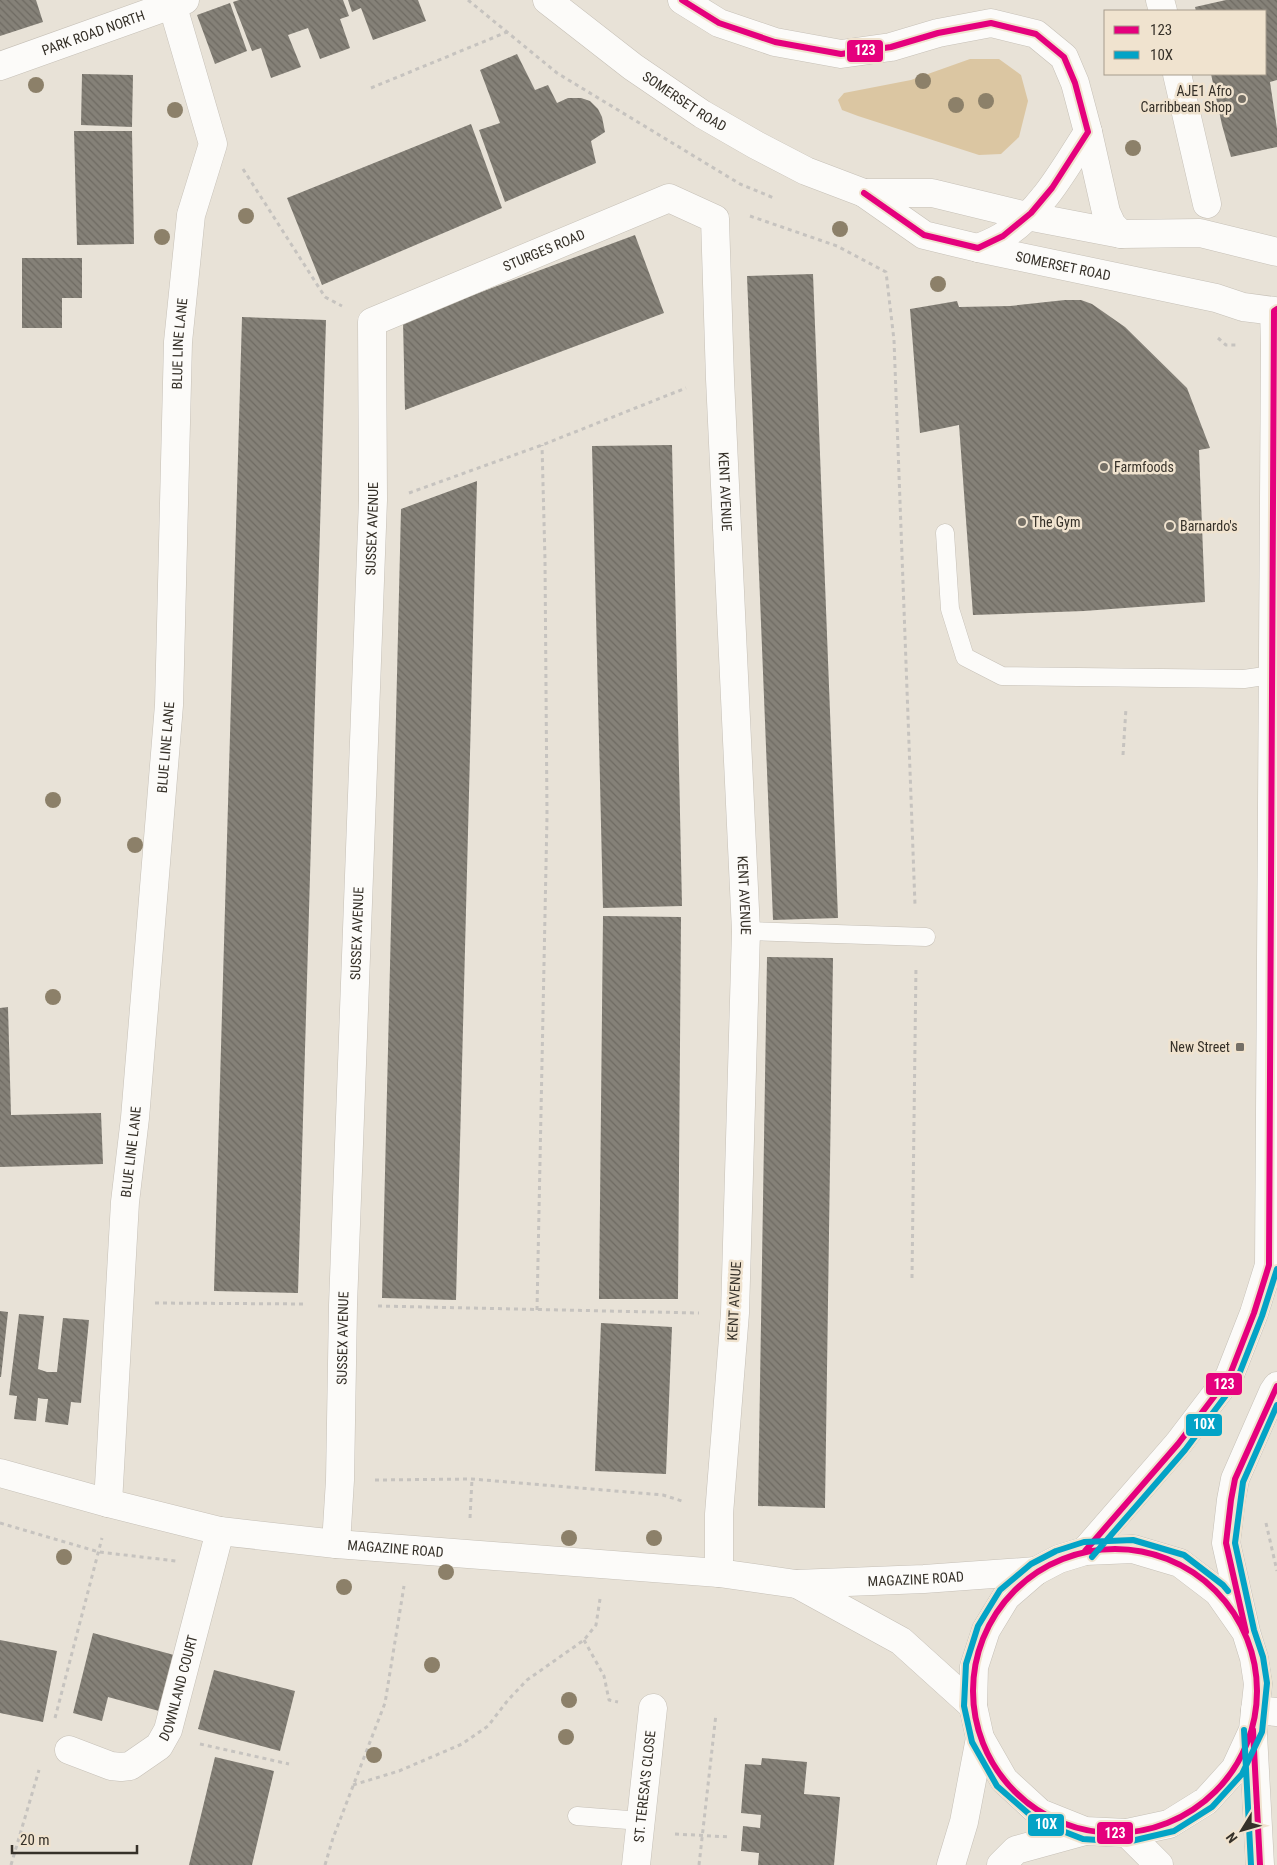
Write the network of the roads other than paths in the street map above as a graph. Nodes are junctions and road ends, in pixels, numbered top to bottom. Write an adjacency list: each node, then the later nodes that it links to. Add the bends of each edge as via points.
1 (547, 0): 7 (street, SOMERSET ROAD, via 633,67 702,114 806,171)
2 (682, 0): 6 (street, via 718,23 775,42 841,54 891,47 938,33 991,23 1036,34 1064,57 1075,83)
3 (176, 2): 4 (street, PARK ROAD NORTH); 23 (street, BLUE LINE LANE, via 213,144 191,215 178,342 169,705 135,1118 125,1202)
4 (0, 66)
5 (1177, 75): 8 (street)
6 (1088, 132): 9 (street, via 1053,185); 11 (street, via 1106,212)
7 (864, 192): 9 (street, SOMERSET ROAD, via 932,193); 12 (street, SOMERSET ROAD, via 924,235)
8 (1206, 204)
9 (1027, 216): 11 (street, SOMERSET ROAD); 12 (street, via 1007,234)
10 (715, 219): 15 (street, STURGES ROAD, via 669,198); 18 (street, KENT AVENUE)
11 (1121, 234): 13 (street, SOMERSET ROAD, via 1200,233)
12 (978, 248): 14 (street, SOMERSET ROAD, via 1216,298 1243,307)
13 (1277, 252)
14 (1276, 310): 17 (street)
15 (372, 322): 25 (street, SUSSEX AVENUE, via 373,500)
16 (945, 533): 17 (lane, via 950,610 964,657 1002,676 1244,679)
17 (1272, 675): 20 (street)
18 (746, 931): 19 (lane); 27 (street, KENT AVENUE, via 735,1313 718,1514)
19 (921, 937)
20 (1274, 962): 26 (street, via 1269,1265 1257,1305 1229,1377 1178,1444)
21 (1277, 1386): 30 (street, via 1235,1479 1231,1500 1226,1543)
22 (0, 1473): 23 (street, MAGAZINE ROAD)
23 (108, 1503): 24 (street, MAGAZINE ROAD)
24 (220, 1531): 25 (street, MAGAZINE ROAD); 35 (street, DOWNLAND COURT, via 168,1730 159,1746 130,1766 121,1767)
25 (336, 1544): 27 (street, MAGAZINE ROAD)
26 (1084, 1551): 28 (street, via 1059,1559); 30 (street, via 1133,1549 1180,1563 1218,1592)
27 (720, 1572): 29 (street, MAGAZINE ROAD)
28 (1036, 1572): 29 (street, MAGAZINE ROAD); 31 (street, via 1006,1597 986,1630 974,1667)
29 (796, 1584): 31 (street, MAGAZINE ROAD, via 901,1641)
30 (1246, 1632): 33 (street, via 1254,1658)
31 (973, 1706): 34 (street)
32 (652, 1708): 37 (street, ST. TERESA'S CLOSE)
33 (1262, 1717): 39 (street, via 1235,1769 1206,1802 1169,1824); 44 (street)
34 (980, 1738): 38 (street, via 1004,1780 1028,1802 1040,1812); 41 (street, via 964,1822)
35 (69, 1750)
36 (577, 1816): 37 (lane)
37 (640, 1827): 40 (street, ST. TERESA'S CLOSE)
38 (1085, 1831): 39 (street); 42 (street, via 1016,1850)
39 (1127, 1834): 43 (street)
40 (636, 1865)
41 (951, 1865)
42 (1001, 1865)
43 (1159, 1865)
44 (1260, 1865)

